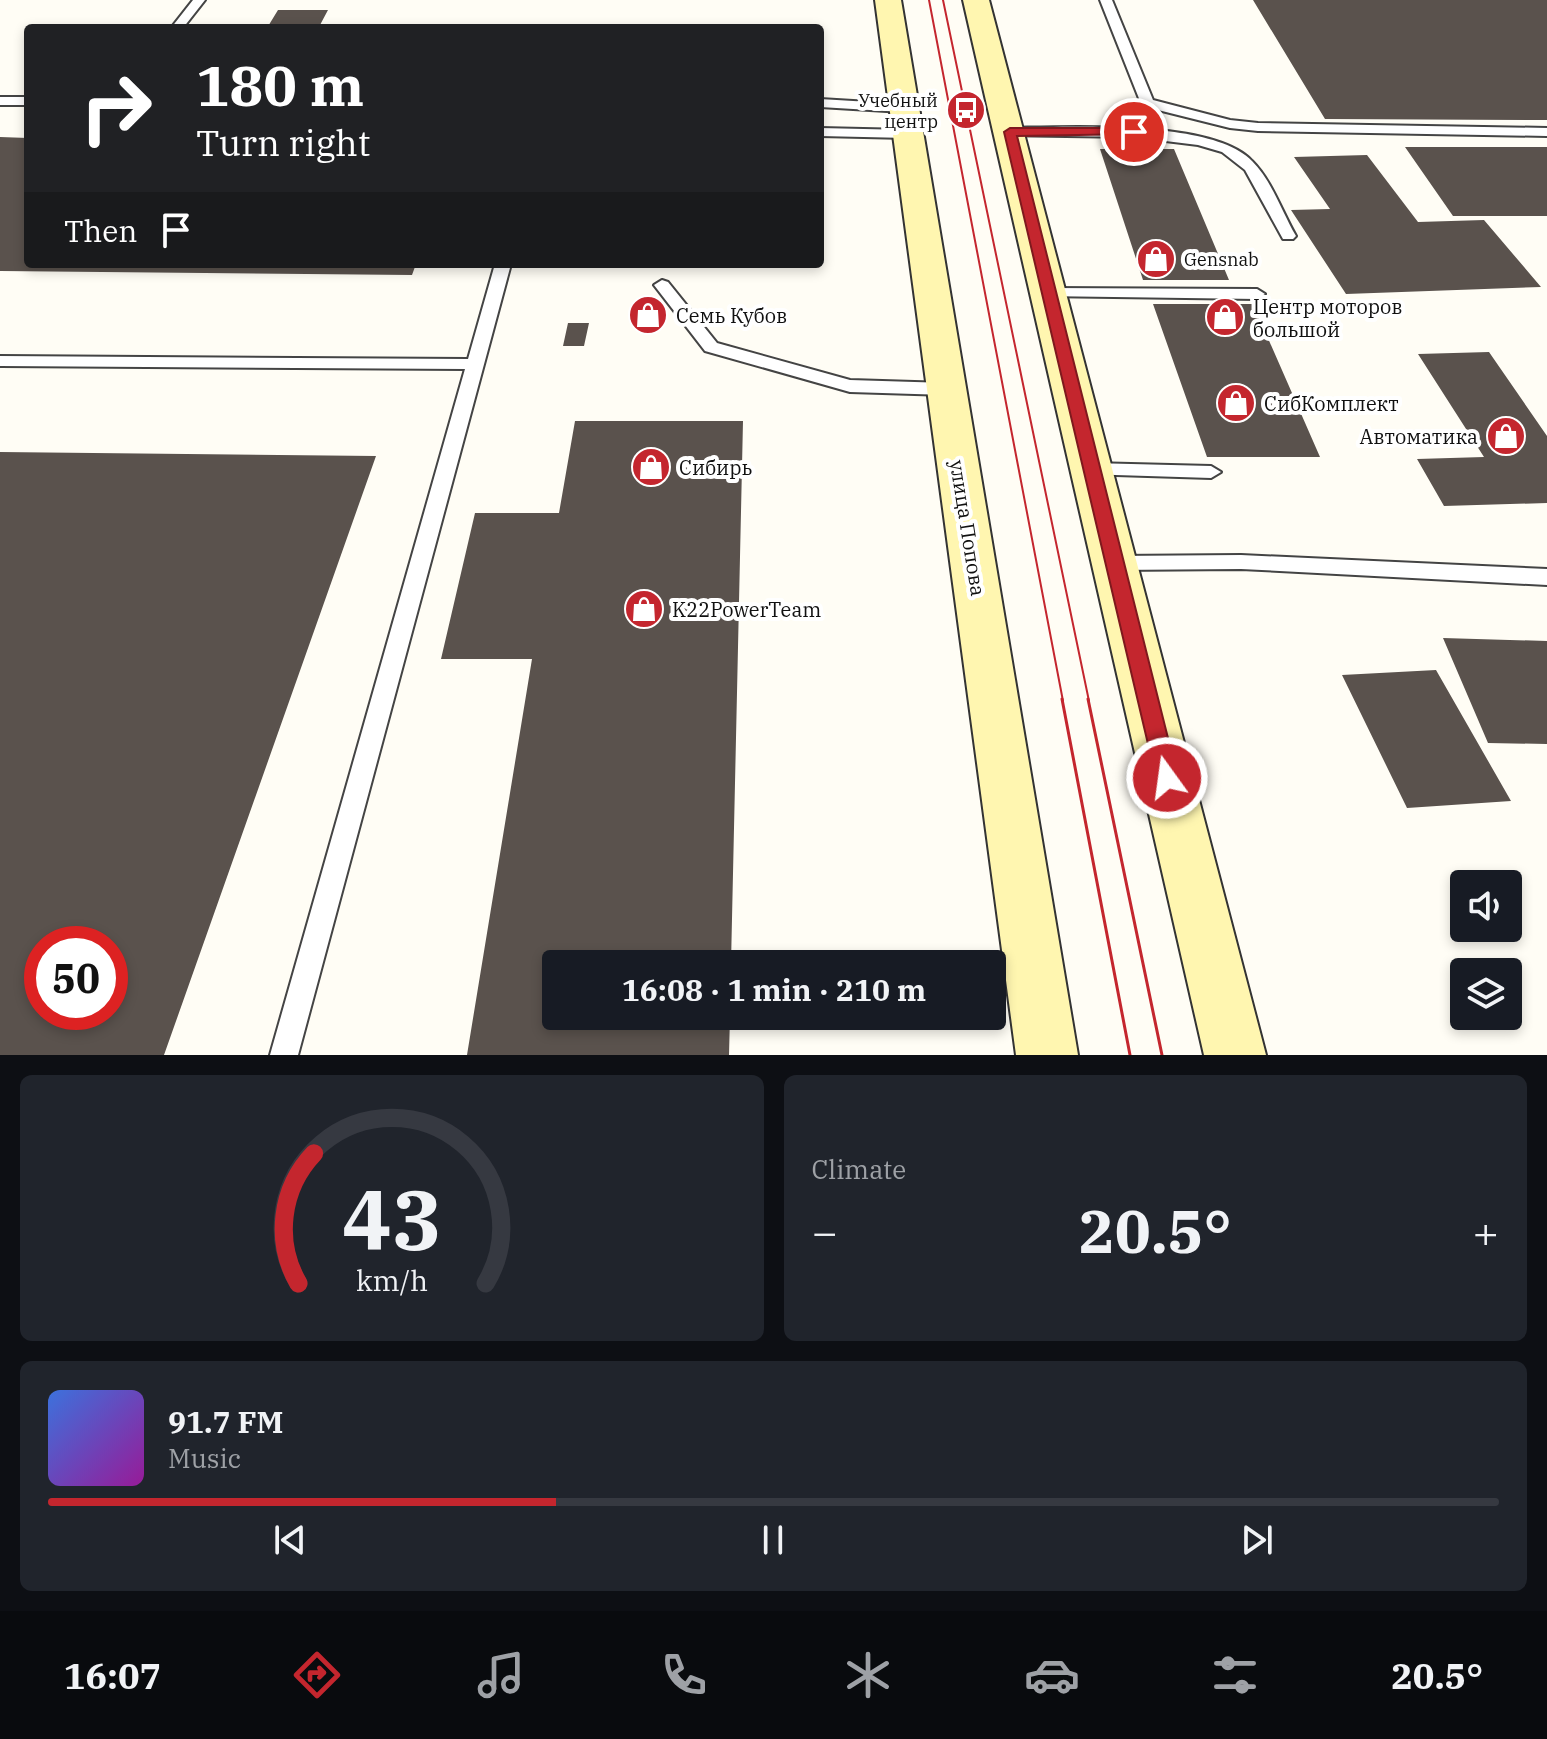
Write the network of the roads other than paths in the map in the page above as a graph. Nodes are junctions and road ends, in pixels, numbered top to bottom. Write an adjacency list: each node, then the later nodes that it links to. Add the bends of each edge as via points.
1 (199, 0): 5 (lane)
2 (888, 0): 9 (main road, улица Попова)
3 (976, 0): 11 (main road)
4 (1106, 0): 12 (lane, via 1147,103 1258,127)
5 (180, 24)
6 (0, 101): 7 (lane)
7 (24, 101)
8 (824, 104): 9 (lane)
9 (905, 121): 10 (lane); 20 (main road, улица Попова)
10 (824, 131)
11 (1010, 132): 13 (lane, via 1134,132 1219,148 1245,161); 16 (main road)
12 (1547, 132)
13 (1288, 236)
14 (502, 268): 19 (lane)
15 (662, 285): 20 (lane, via 711,347 850,386)
16 (1048, 293): 17 (lane); 21 (main road)
17 (1257, 294)
18 (0, 361): 19 (lane)
19 (477, 364): 25 (lane)
20 (947, 389): 26 (main road, улица Попова)
21 (1091, 469): 22 (lane); 23 (main road)
22 (1211, 472)
23 (1114, 563): 24 (lane, via 1241,562); 27 (main road)
24 (1547, 577)
25 (284, 1055)
26 (1047, 1055)
27 (1235, 1055)

